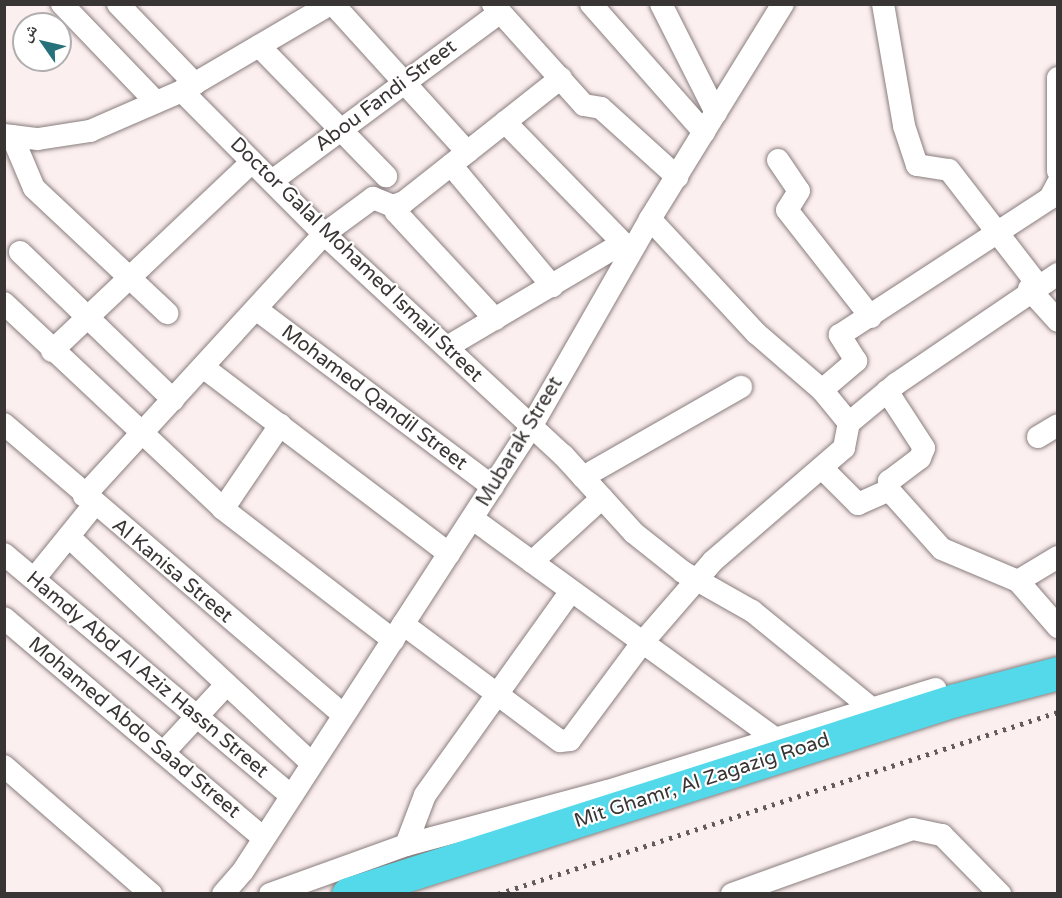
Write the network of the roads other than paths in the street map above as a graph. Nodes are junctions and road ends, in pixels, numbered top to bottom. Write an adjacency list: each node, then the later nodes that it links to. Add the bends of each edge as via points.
1 (62, 4): 14 (street)
2 (118, 4): 13 (street, Doctor Galal Mohamed Ismail Street)
3 (332, 4): 9 (street); 12 (street)
4 (591, 4): 16 (street)
5 (661, 4): 16 (street)
6 (883, 4): 29 (street, via 904,126 917,165 949,170)
7 (497, 8): 10 (street); 12 (street, Abou Fandi Street)
8 (775, 9): 16 (street, Mubarak Street)
9 (259, 45): 13 (street); 17 (street)
10 (561, 78): 15 (street); 24 (street, via 584,105 594,106)
11 (1058, 78): 22 (street)
12 (404, 83): 17 (street, Abou Fandi Street); 19 (street)
13 (189, 87): 14 (street); 21 (street, Doctor Galal Mohamed Ismail Street)
14 (156, 102): 18 (street, via 73,135)
15 (505, 122): 19 (street); 31 (street)
16 (710, 123): 24 (street, Mubarak Street)
17 (340, 130): 23 (street); 25 (street, Abou Fandi Street)
18 (8, 135): 33 (street, via 34,188)
19 (459, 158): 27 (street); 35 (street)
20 (778, 160): 39 (street, via 799,191 787,210)
21 (252, 162): 25 (street, Doctor Galal Mohamed Ismail Street); 33 (street)
22 (1058, 171)
23 (386, 176)
24 (677, 177): 28 (street, Mubarak Street)
25 (272, 181): 30 (street, Doctor Galal Mohamed Ismail Street)
26 (1054, 190): 29 (street)
27 (397, 206): 30 (street, via 373,198); 41 (street, via 396,212)
28 (650, 219): 31 (street, Mubarak Street); 47 (street, via 756,333)
29 (999, 232): 34 (street); 39 (street)
30 (324, 234): 37 (street); 43 (street, Doctor Galal Mohamed Ismail Street)
31 (627, 247): 35 (street); 54 (street, Mubarak Street)
32 (20, 252): 40 (street)
33 (129, 278): 38 (street); 40 (street)
34 (1041, 282): 42 (street); 48 (street)
35 (552, 286): 41 (street)
36 (4, 303): 44 (street)
37 (256, 309): 45 (street); 59 (street, Mohamed Qandil Street)
38 (167, 312)
39 (872, 316): 47 (street, via 840,335 856,361)
40 (87, 317): 44 (street); 49 (street)
41 (495, 320): 43 (street)
42 (1058, 321)
43 (447, 347): 54 (street, Doctor Galal Mohamed Ismail Street)
44 (52, 351): 55 (street)
45 (203, 367): 49 (street); 53 (street)
46 (741, 387): 58 (street)
47 (822, 390): 50 (street)
48 (887, 391): 50 (street); 60 (street, via 924,448 920,458 889,482)
49 (173, 400): 55 (street)
50 (849, 423): 57 (street, via 846,444)
51 (4, 424): 62 (street, Al Kanisa Street)
52 (1058, 424): 56 (street)
53 (280, 426): 63 (street); 67 (street)
54 (531, 427): 58 (street, Doctor Galal Mohamed Ismail Street); 59 (street, Mubarak Street)
55 (141, 435): 62 (street); 63 (street)
56 (1038, 437)
57 (822, 468): 60 (street, via 858,504); 71 (street, via 725,550)
58 (583, 477): 61 (street, Doctor Galal Mohamed Ismail Street)
59 (493, 487): 64 (street, Mubarak Street)
60 (889, 490): 72 (street, via 942,549)
61 (602, 498): 69 (street); 71 (street, Doctor Galal Mohamed Ismail Street, via 657,554)
62 (89, 500): 65 (street); 83 (street, Al Kanisa Street)
63 (223, 509): 76 (street)
64 (473, 519): 67 (street, Mubarak Street); 69 (street)
65 (69, 537): 70 (street); 79 (street)
66 (4, 554): 70 (street, Hamdy Abd Al Aziz Hassn Street)
67 (448, 554): 76 (street, Mubarak Street)
68 (1058, 557): 72 (street)
69 (532, 562): 73 (street)
70 (34, 579): 84 (street, Hamdy Abd Al Aziz Hassn Street)
71 (700, 579): 77 (street); 82 (street, Doctor Galal Mohamed Ismail Street, via 752,611)
72 (1018, 581): 75 (street)
73 (571, 591): 77 (street); 81 (street)
74 (4, 618): 86 (street, Mohamed Abdo Saad Street)
75 (1058, 627)
76 (398, 632): 81 (street); 83 (street, Mubarak Street)
77 (642, 643): 81 (street, via 565,742); 85 (street)
78 (1058, 674): 80 (highway, Mit Ghamr, Al Zagazig Road)
79 (225, 686): 84 (street); 87 (street)
80 (1012, 686): 82 (street, via 977,679 957,682); 97 (highway, Mit Ghamr, Al Zagazig Road, via 955,700)
81 (495, 693): 91 (street, via 425,795)
82 (871, 708): 85 (street)
83 (343, 715): 87 (street, Mubarak Street)
84 (198, 718): 86 (street); 89 (street, Hamdy Abd Al Aziz Hassn Street)
85 (776, 739): 91 (street)
86 (163, 753): 90 (street, Mohamed Abdo Saad Street)
87 (311, 763): 89 (street, Mubarak Street)
88 (4, 766): 93 (street)
89 (290, 795): 90 (street, Mubarak Street)
90 (264, 838): 92 (street, Mubarak Street)
91 (406, 845): 96 (street)
92 (243, 871): 94 (street, Mubarak Street); 95 (street)
93 (151, 894)
94 (223, 894)
95 (243, 894)
96 (270, 894)
97 (348, 894)
98 (732, 894): 99 (street, via 913,829 942,835)
99 (1000, 894)

